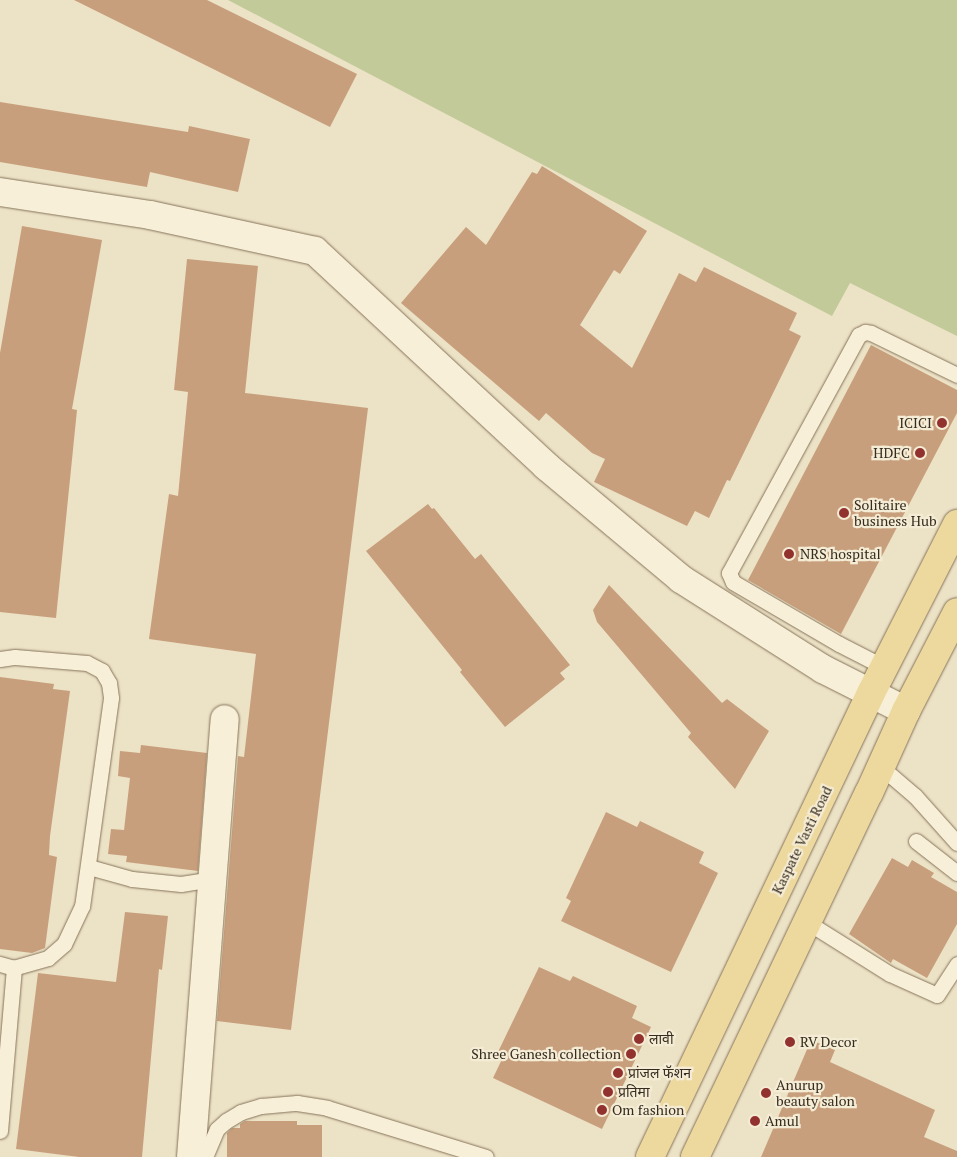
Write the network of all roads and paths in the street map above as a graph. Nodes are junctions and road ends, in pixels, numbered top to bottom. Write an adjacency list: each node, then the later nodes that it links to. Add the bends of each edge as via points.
1 (0, 192): 7 (street, via 150,215 315,251 546,466 682,579 822,669)
2 (957, 375): 6 (lane, via 870,332 859,335 729,573 733,582)
3 (957, 524): 6 (main road, Kaspate Vasti Road)
4 (957, 612): 8 (main road)
5 (0, 659): 13 (lane, via 15,657 87,663 102,671 110,683 111,698)
6 (884, 667): 7 (main road, Kaspate Vasti Road)
7 (871, 693): 8 (street); 23 (main road, Kaspate Vasti Road)
8 (906, 711): 10 (main road)
9 (225, 719): 15 (street)
10 (881, 767): 12 (lane, via 915,796); 16 (main road)
11 (916, 841): 14 (lane)
12 (957, 843)
13 (88, 867): 15 (lane, via 132,879 181,884); 18 (lane, via 82,906 64,944 48,958)
14 (957, 873)
15 (212, 879): 20 (street)
16 (807, 922): 17 (lane, via 890,974 937,995); 24 (main road)
17 (957, 964)
18 (7, 966): 19 (lane)
19 (0, 1131)
20 (191, 1157)
21 (205, 1157): 22 (lane, via 217,1129 241,1112 262,1106 297,1103 327,1108)
22 (486, 1157)
23 (650, 1157)
24 (695, 1157)

